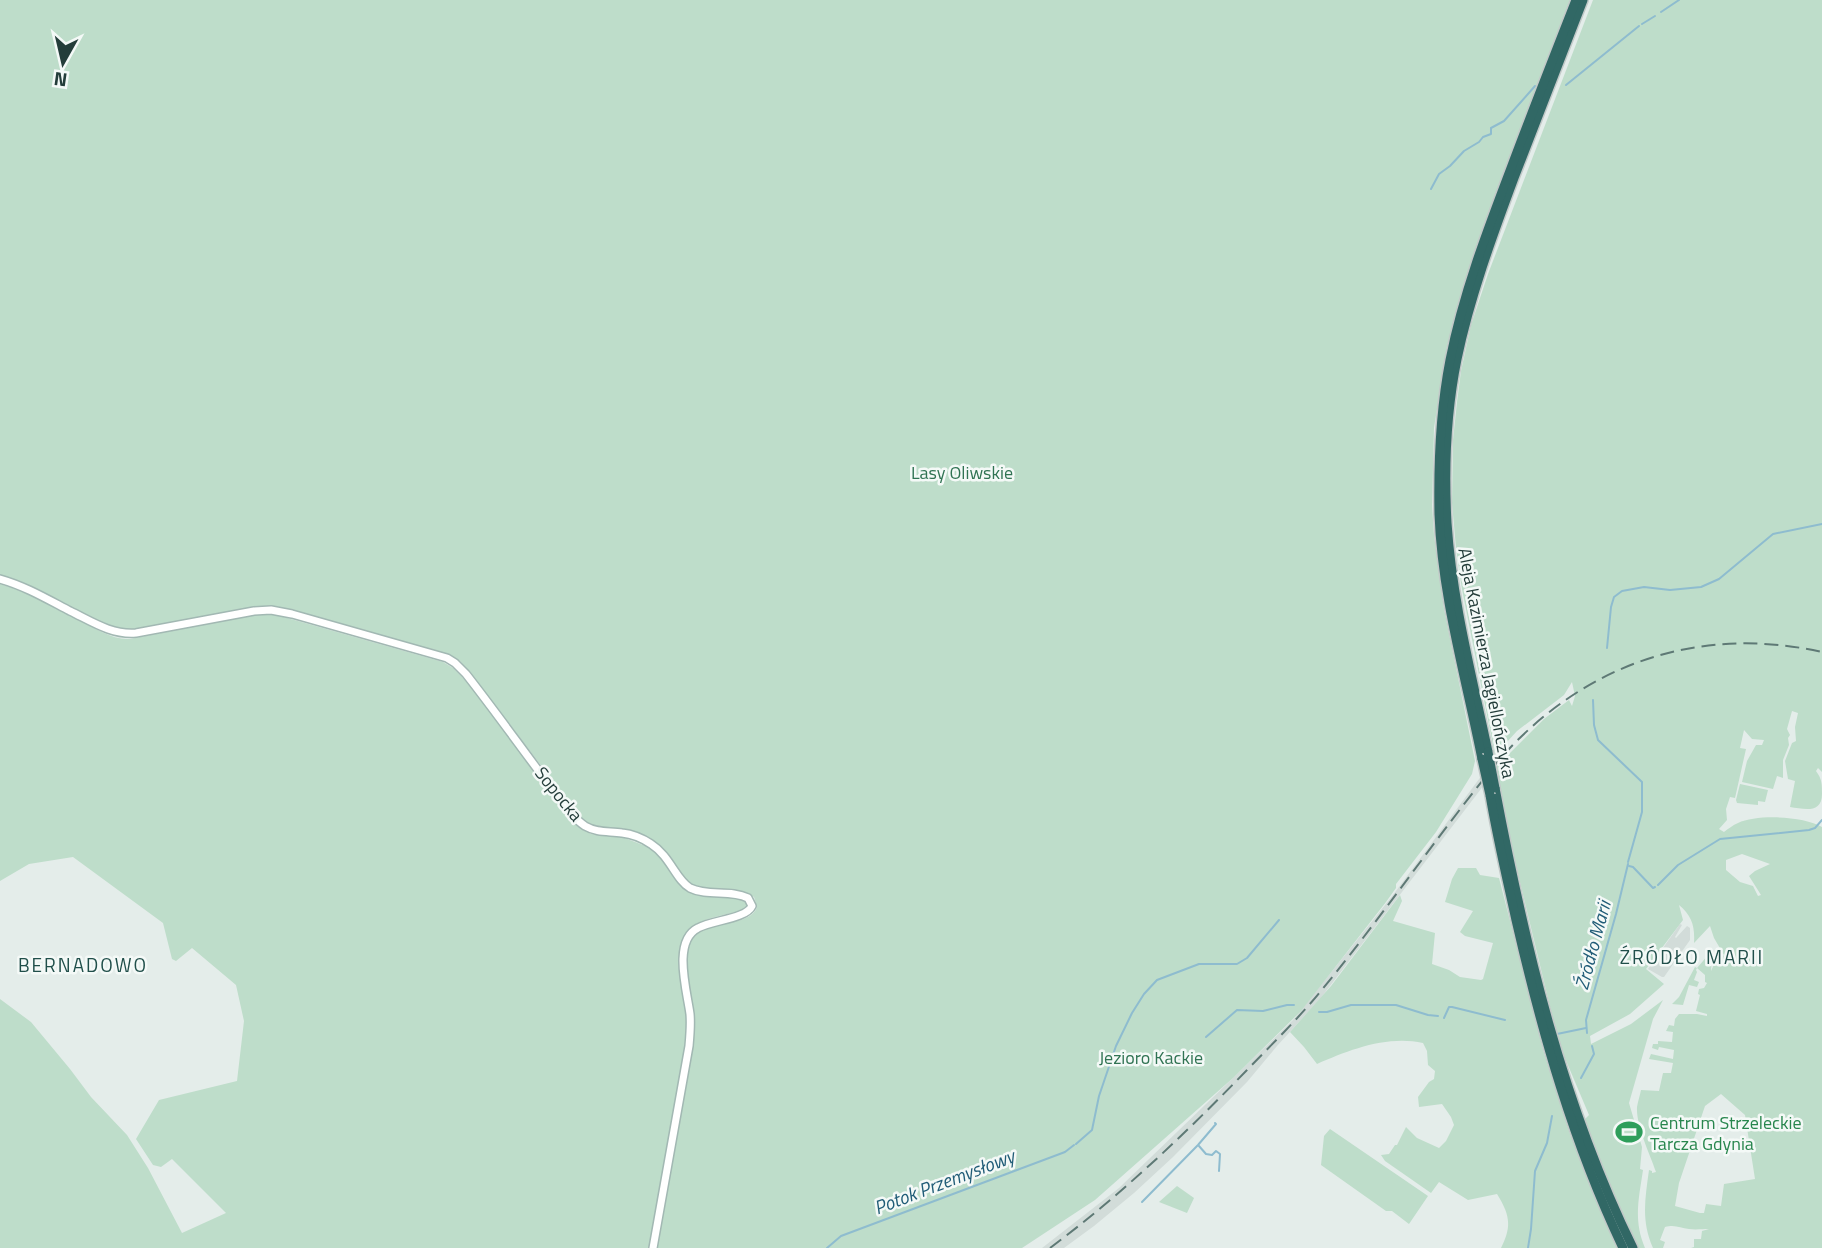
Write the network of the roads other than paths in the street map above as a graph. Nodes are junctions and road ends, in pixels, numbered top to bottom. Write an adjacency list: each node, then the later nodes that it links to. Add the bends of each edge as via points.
1 (1576, 0): 4 (highway, Aleja Kazimierza Jagiellończyka, via 1476,262 1456,331 1444,397 1439,462 1443,556)
2 (1583, 0): 4 (highway, Aleja Kazimierza Jagiellończyka, via 1483,262 1451,393 1446,462 1450,555)
3 (0, 579): 6 (main road, Sopocka, via 118,633 254,611 280,612 447,658 466,674 581,824 635,836 653,845 689,887 750,900 747,913 701,926 685,942 690,1040)
4 (1485, 756): 5 (highway, Aleja Kazimierza Jagiellończyka, bridge)
5 (1492, 792): 7 (highway, Aleja Kazimierza Jagiellończyka, via 1547,1044 1580,1146); 8 (highway, Aleja Kazimierza Jagiellończyka, via 1543,1007 1590,1150)
6 (653, 1248)
7 (1623, 1248)
8 (1633, 1248)

